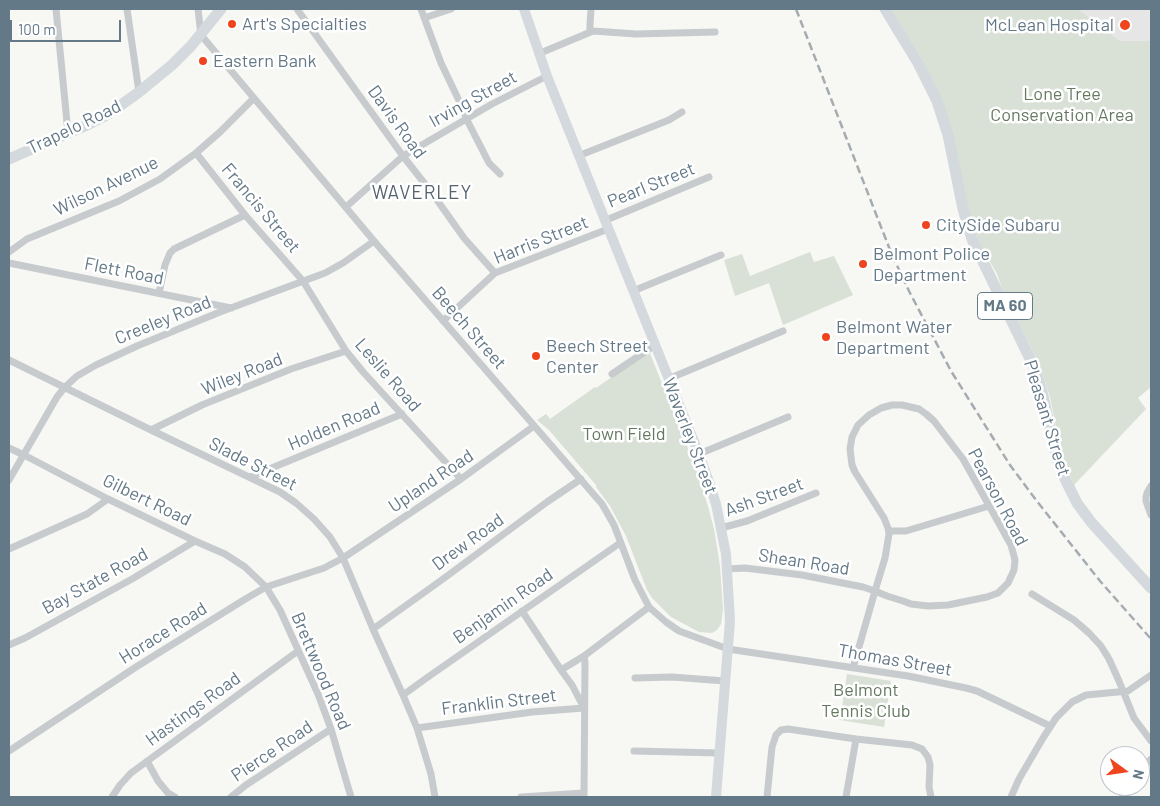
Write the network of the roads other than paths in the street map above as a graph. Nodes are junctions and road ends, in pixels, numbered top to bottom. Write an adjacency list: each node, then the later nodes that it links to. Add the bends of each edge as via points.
1 (56, 9): 21 (street)
2 (127, 9): 17 (street)
3 (198, 9): 14 (street)
4 (222, 9): 14 (main road, Trapelo Road)
5 (298, 9): 23 (street, Davis Road)
6 (421, 9): 11 (street)
7 (451, 9): 11 (street)
8 (524, 9): 15 (street, Waverley Street)
9 (591, 9): 12 (street)
10 (885, 9): 72 (main road, Pleasant Street / MA 60, via 937,102 972,239 1035,368 1057,459 1066,481 1091,522)
11 (424, 18): 20 (street)
12 (590, 32): 13 (street); 15 (street)
13 (715, 32)
14 (201, 35): 17 (main road, Trapelo Road); 18 (street, Beech Street)
15 (538, 54): 16 (street, Waverley Street)
16 (546, 76): 20 (street, Irving Street); 24 (street, Waverley Street)
17 (139, 92): 21 (main road, Trapelo Road, via 110,113)
18 (254, 98): 22 (street, Wilson Avenue); 28 (street, Beech Street)
19 (682, 112): 24 (street)
20 (467, 120): 23 (street, Irving Street); 26 (street, via 489,164)
21 (68, 133): 25 (main road, Trapelo Road)
22 (196, 153): 29 (street, Francis Street); 32 (street, Wilson Avenue, via 160,179 27,239)
23 (403, 156): 28 (street, Irving Street); 35 (street, Davis Road)
24 (578, 156): 30 (street, Waverley Street)
25 (9, 159)
26 (500, 174)
27 (709, 177): 30 (street, Pearl Street)
28 (346, 207): 31 (street, Beech Street)
29 (245, 216): 36 (street, Francis Street); 38 (street, via 174,249)
30 (606, 225): 35 (street, Harris Street); 37 (street, Waverley Street)
31 (374, 241): 36 (street, Creeley Road, via 343,263); 40 (street, Beech Street)
32 (9, 252)
33 (721, 255): 37 (street)
34 (9, 263): 38 (street, Flett Road)
35 (495, 274): 40 (street, Harris Street)
36 (303, 281): 39 (street, Creeley Road); 43 (street, Leslie Road)
37 (633, 291): 42 (street, Waverley Street)
38 (159, 293): 39 (street, Flett Road)
39 (233, 308): 47 (street, Creeley Road, via 96,365)
40 (443, 321): 50 (street, Beech Street)
41 (783, 331): 46 (street)
42 (655, 345): 45 (street); 46 (street, Waverley Street)
43 (346, 351): 48 (street, Leslie Road); 51 (street, Wiley Road, via 202,405)
44 (9, 360): 47 (street, Slade Street)
45 (612, 374)
46 (668, 379): 54 (street, Waverley Street)
47 (65, 387): 51 (street, Slade Street); 53 (street, Creeley Road)
48 (402, 414): 55 (street, Holden Road); 56 (street, Leslie Road)
49 (788, 417): 54 (street)
50 (534, 426): 56 (street, Upland Road); 57 (street, Beech Street)
51 (151, 430): 55 (street, Slade Street)
52 (9, 448): 53 (street, Gilbert Road)
53 (24, 454): 58 (street, Creeley Road); 61 (street, Gilbert Road)
54 (699, 454): 64 (street, Waverley Street)
55 (250, 477): 69 (street, Slade Street, via 296,503 330,537)
56 (462, 479): 69 (street, Upland Road)
57 (581, 479): 67 (street, Beech Street, via 602,504); 78 (street, Drew Road)
58 (9, 480)
59 (1151, 486): 63 (street, via 1146,497)
60 (816, 493): 64 (street, Ash Street)
61 (108, 499): 66 (street, Gilbert Road); 68 (street, via 87,514)
62 (989, 506): 65 (street, via 906,531); 65 (street, Pearson Road, via 963,460 934,421 919,409 892,405 881,408 858,425 850,450 852,464); 75 (street, Pearson Road, via 1011,545 1015,565 1008,583)
63 (1151, 515)
64 (721, 528): 70 (street, Waverley Street)
65 (889, 532): 73 (street)
66 (195, 541): 71 (street, Gilbert Road, via 245,566); 79 (street, Bay State Road)
67 (620, 542): 76 (street, Beech Street); 77 (street, Benjamin Road)
68 (11, 545)
69 (343, 558): 71 (street, Horace Road, via 324,568); 78 (street, Slade Street)
70 (727, 569): 73 (street, Shean Road, via 745,568 802,576); 80 (street, Waverley Street)
71 (266, 587): 81 (street, Brettwood Road); 96 (street, Horace Road)
72 (1151, 588)
73 (875, 591): 75 (street, Shean Road, via 910,604 928,606); 83 (street)
74 (1032, 594): 88 (street, via 1089,633 1101,646)
75 (991, 596)
76 (650, 607): 80 (street, Beech Street, via 678,631); 82 (street)
77 (522, 611): 84 (street); 89 (street, Benjamin Road)
78 (373, 629): 89 (street, Slade Street)
79 (9, 645)
80 (728, 649): 83 (street, Thomas Street); 87 (street, Waverley Street)
81 (298, 652): 93 (street, Brettwood Road); 99 (street, Hastings Road)
82 (584, 656): 84 (street); 90 (street)
83 (853, 668): 91 (street, Thomas Street, via 977,691)
84 (561, 670): 90 (street)
85 (1151, 675): 88 (street)
86 (635, 678): 87 (street)
87 (725, 681): 98 (street, Waverley Street)
88 (1124, 691): 91 (street, via 1078,698); 95 (street, via 1134,718)
89 (403, 695): 92 (street, Slade Street)
90 (584, 708): 92 (street, Franklin Street); 100 (street)
91 (1050, 726): 111 (street)
92 (417, 728): 105 (street, Slade Street)
93 (331, 729): 103 (street, Pierce Road); 104 (street, Brettwood Road)
94 (856, 738): 108 (street, via 781,730 772,747); 109 (street); 110 (street, via 922,749 930,765)
95 (1151, 741)
96 (9, 751)
97 (634, 751): 98 (street)
98 (720, 753): 107 (street, Waverley Street)
99 (147, 761): 101 (street, Hastings Road, via 120,784); 102 (street, via 158,780)
100 (584, 795): 106 (street)
101 (112, 797)
102 (174, 797)
103 (231, 797)
104 (351, 797)
105 (435, 797)
106 (521, 797)
107 (716, 797)
108 (767, 797)
109 (846, 797)
110 (931, 797)
111 (1011, 797)

